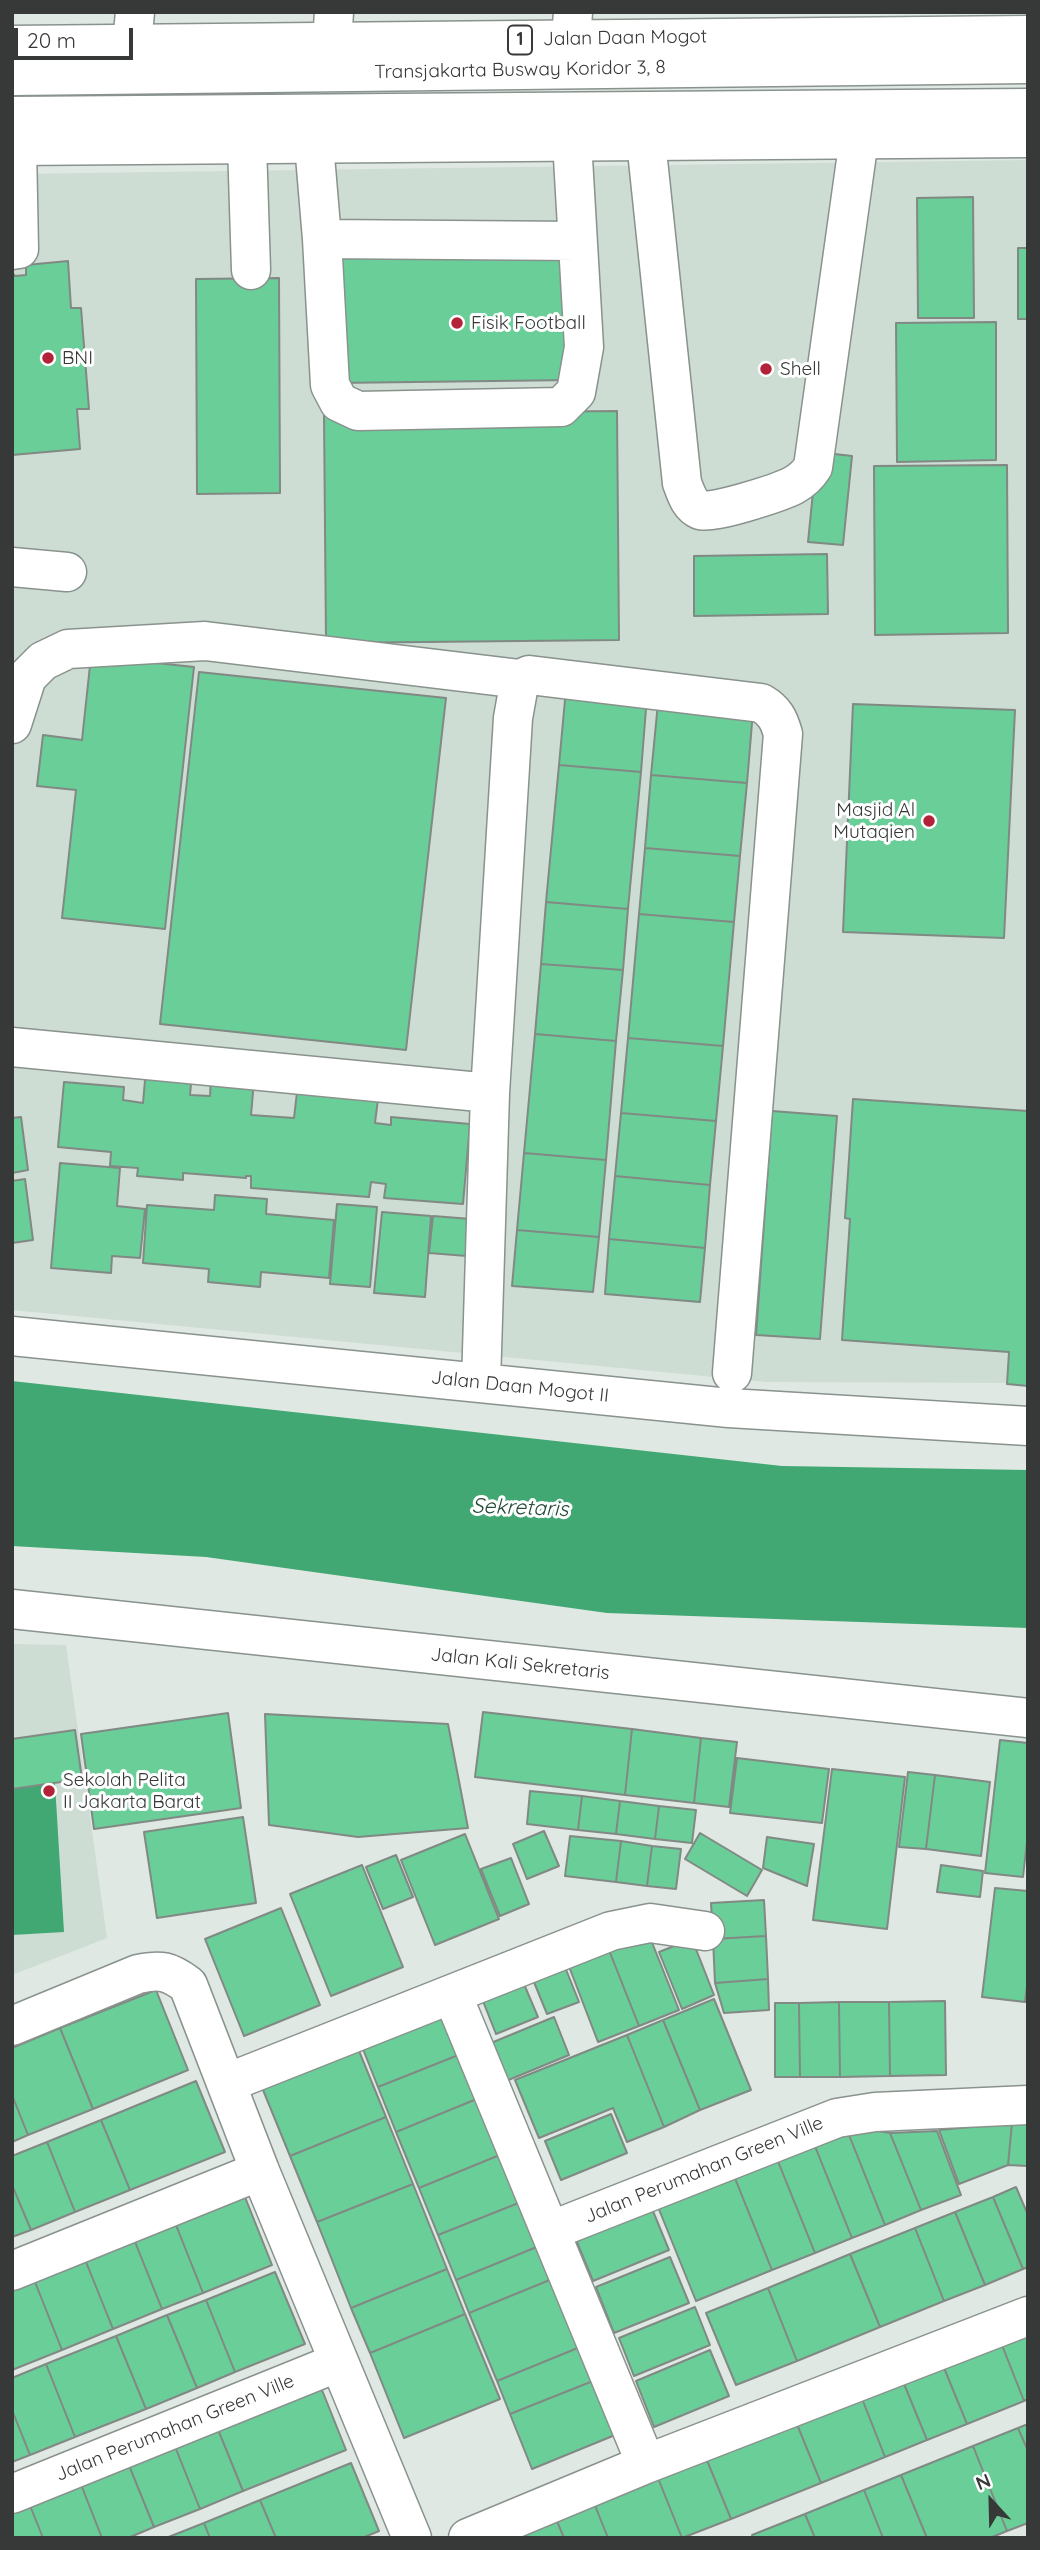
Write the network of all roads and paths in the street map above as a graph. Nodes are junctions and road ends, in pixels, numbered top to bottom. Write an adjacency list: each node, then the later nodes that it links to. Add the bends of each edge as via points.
1 (868, 24): 2 (main road, Jalan Daan Mogot / 1); 5 (main road, Jalan Daan Mogot / 1)
2 (572, 26): 3 (main road, Jalan Daan Mogot / 1)
3 (333, 27): 4 (main road, Jalan Daan Mogot / 1)
4 (134, 28): 6 (main road, Jalan Daan Mogot / 1)
5 (1019, 36): 7 (main road, Transjakarta Busway Koridor 3, 8)
6 (12, 45)
7 (12, 76)
8 (1028, 108): 9 (main road)
9 (14, 136): 14 (main road); 18 (main road, via 19,249)
10 (1028, 138): 11 (main road)
11 (859, 139): 13 (main road); 13 (main road, via 813,467 804,479 785,489 709,512 690,502 682,483)
12 (572, 141): 13 (main road); 15 (main road); 17 (main road)
13 (646, 141)
14 (247, 144): 15 (main road); 19 (main road)
15 (314, 144): 16 (main road)
16 (322, 239): 17 (main road); 17 (main road, via 330,385 339,401 358,411 561,407 576,392 584,347)
17 (576, 241)
18 (12, 250)
19 (251, 270)
20 (12, 568): 21 (main road)
21 (67, 572)
22 (520, 679): 23 (main road, via 205,641 68,649 43,661 27,677); 25 (main road, via 513,718); 27 (main road, via 529,675 761,703 780,723 783,734)
23 (12, 724)
24 (12, 1048): 25 (main road)
25 (490, 1093): 28 (main road)
26 (12, 1336): 28 (main road, Jalan Daan Mogot II)
27 (732, 1373)
28 (481, 1383): 29 (main road, Jalan Daan Mogot II, via 729,1408)
29 (1028, 1426)
30 (12, 1609): 31 (main road, Jalan Kali Sekretaris)
31 (1028, 1718)
32 (705, 1931): 33 (main road, via 650,1923 611,1931)
33 (452, 1994): 35 (main road); 38 (main road)
34 (12, 2026): 35 (main road, via 138,1974 156,1970 174,1974 188,1985)
35 (227, 2083): 37 (main road)
36 (1028, 2105): 38 (main road, Jalan Perumahan Green Ville, via 837,2118)
37 (260, 2171): 39 (main road); 41 (main road)
38 (550, 2231): 42 (main road)
39 (12, 2272)
40 (1028, 2316): 42 (main road)
41 (339, 2362): 43 (main road, Jalan Perumahan Green Ville); 44 (main road)
42 (646, 2465): 45 (main road)
43 (12, 2494)
44 (412, 2538)
45 (468, 2538)

